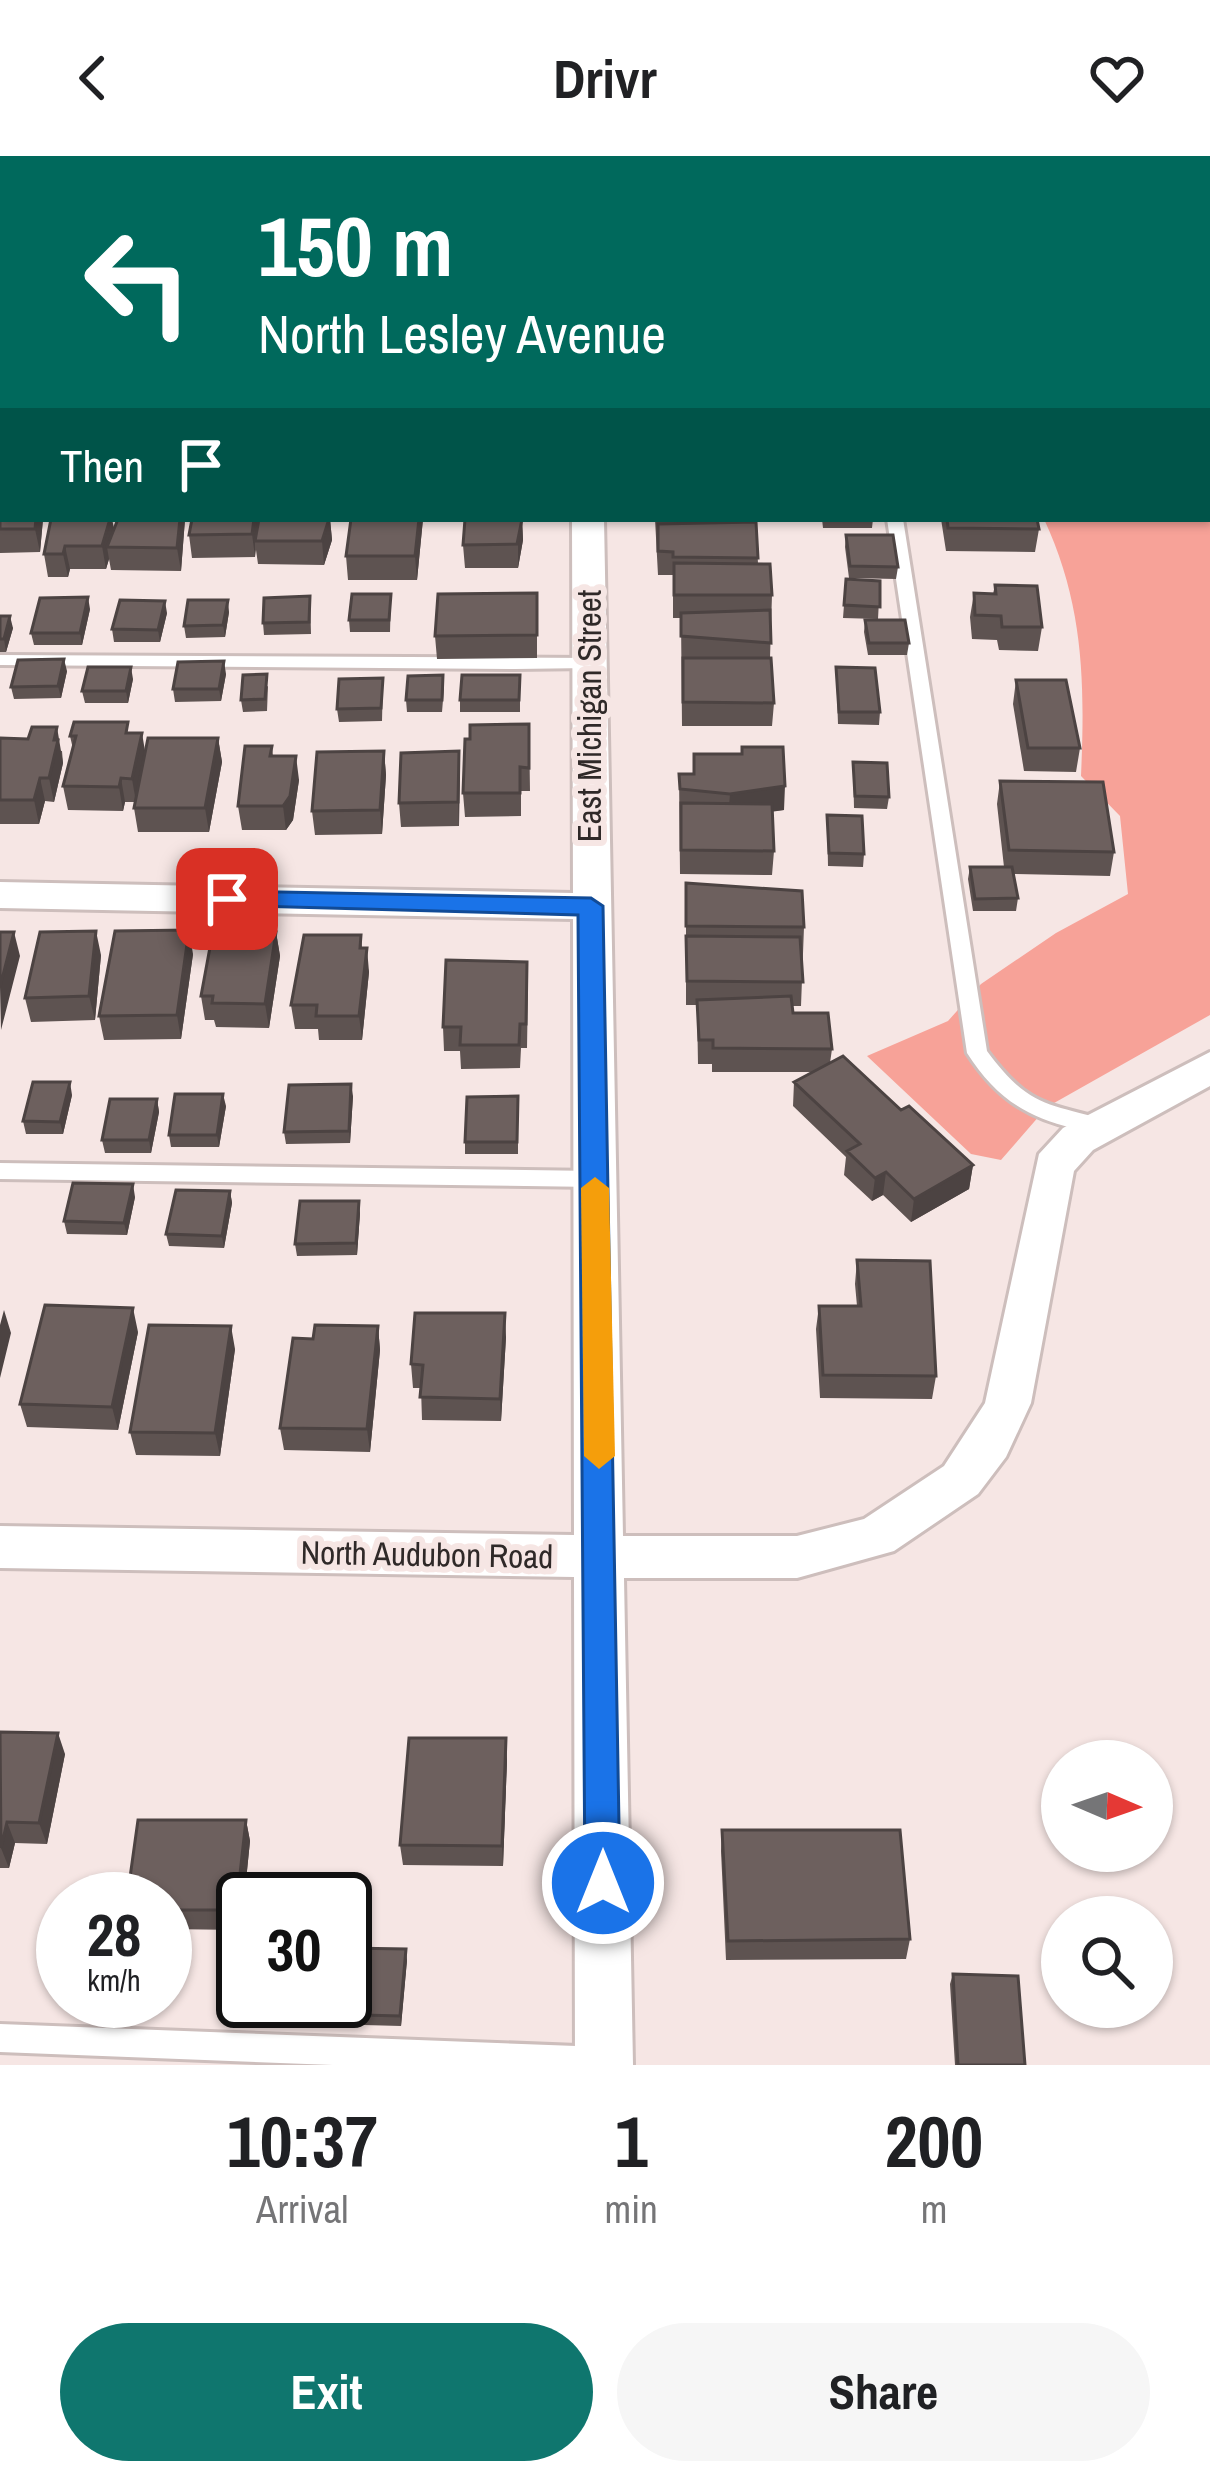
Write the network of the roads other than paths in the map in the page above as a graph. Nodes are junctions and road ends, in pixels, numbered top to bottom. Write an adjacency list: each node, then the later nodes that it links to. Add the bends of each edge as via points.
1 (588, 522): 4 (street, East Michigan Street)
2 (895, 522): 8 (lane, via 977,1053 1007,1096 1048,1116)
3 (0, 660): 4 (lane)
4 (589, 663): 6 (street, East Michigan Street)
5 (0, 895): 6 (street)
6 (591, 906): 10 (street, East Michigan Street)
7 (1210, 1067): 8 (street, North Audubon Road)
8 (1102, 1126): 12 (street, North Audubon Road, via 1067,1147 1047,1182 1008,1403 961,1480 877,1536 824,1552)
9 (0, 1171): 10 (lane)
10 (595, 1179): 12 (street, East Michigan Street)
11 (0, 1547): 12 (street, North Audubon Road)
12 (601, 1557): 14 (street, East Michigan Street)
13 (0, 2038): 14 (lane)
14 (604, 2063)

